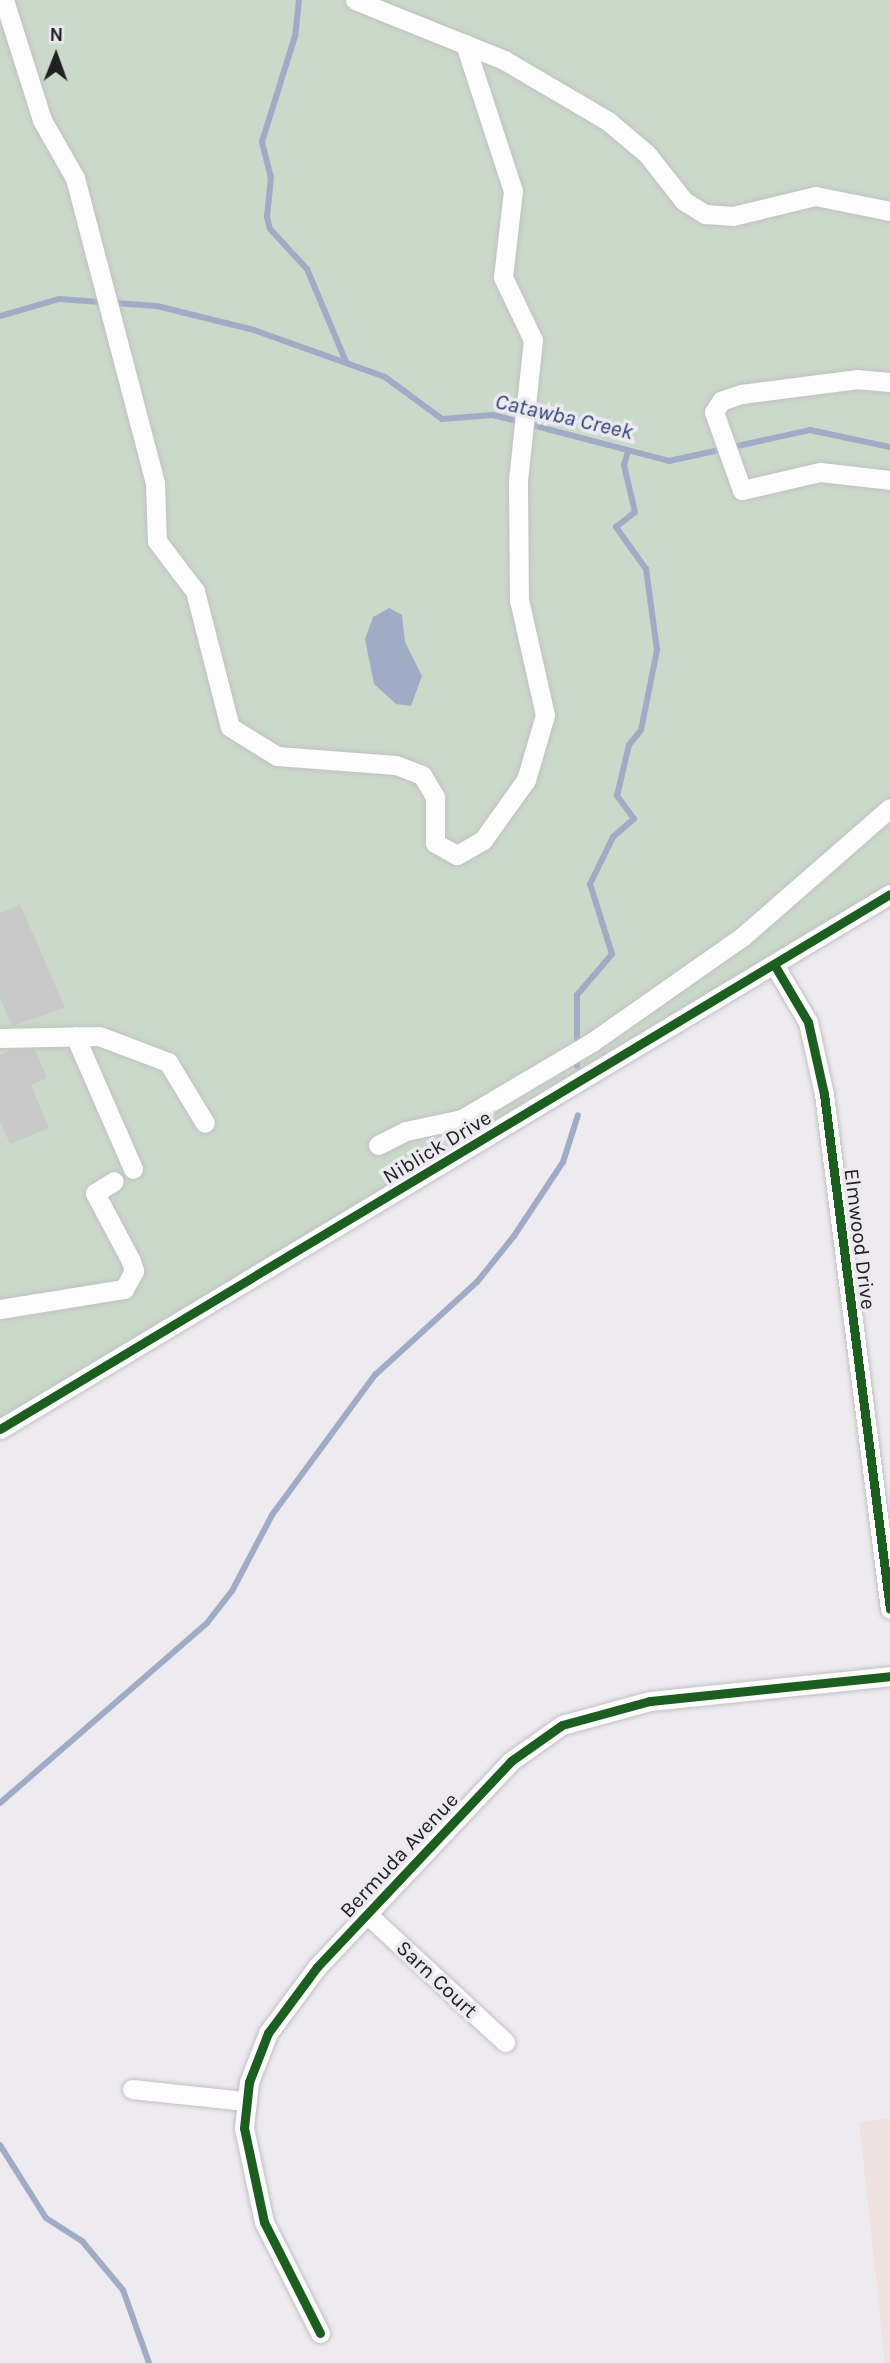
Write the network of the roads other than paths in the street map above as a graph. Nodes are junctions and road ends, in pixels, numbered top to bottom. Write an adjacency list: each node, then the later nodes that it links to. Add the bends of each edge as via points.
1 (4, 0): 3 (street, via 42,120 75,178 155,482 158,541 195,591 230,727 277,756 396,765 422,775 435,797 435,843 457,855 483,839 518,792 544,727 520,624 521,454 531,330 503,277 511,179)
2 (355, 0): 3 (street)
3 (464, 44): 4 (street, via 505,60 626,133 684,201 705,214 733,216 815,196)
4 (890, 211)
5 (890, 382): 6 (street, via 858,379 741,394 717,405 715,417 745,491 821,472)
6 (890, 480)
7 (890, 808): 13 (street, via 742,937 559,1064 463,1119 406,1131)
8 (890, 894): 9 (street, Niblick Drive)
9 (775, 966): 17 (street, Niblick Drive); 18 (street, Elmwood Drive, via 808,1022 824,1094)
10 (75, 1036): 11 (street); 12 (street, via 107,1038 168,1062); 14 (street)
11 (0, 1038)
12 (205, 1123)
13 (378, 1145)
14 (133, 1169)
15 (114, 1181): 16 (street, via 94,1193 131,1261 134,1271 124,1289)
16 (0, 1309)
17 (0, 1429)
18 (890, 1609)
19 (890, 1676): 20 (street, Bermuda Avenue, via 650,1701 562,1725 511,1761)
20 (368, 1915): 21 (street, Sarn Court); 23 (street, Bermuda Avenue, via 278,2016)
21 (505, 2042)
22 (132, 2089): 23 (street)
23 (245, 2101): 24 (street, Bermuda Avenue, via 252,2185)
24 (320, 2333)

